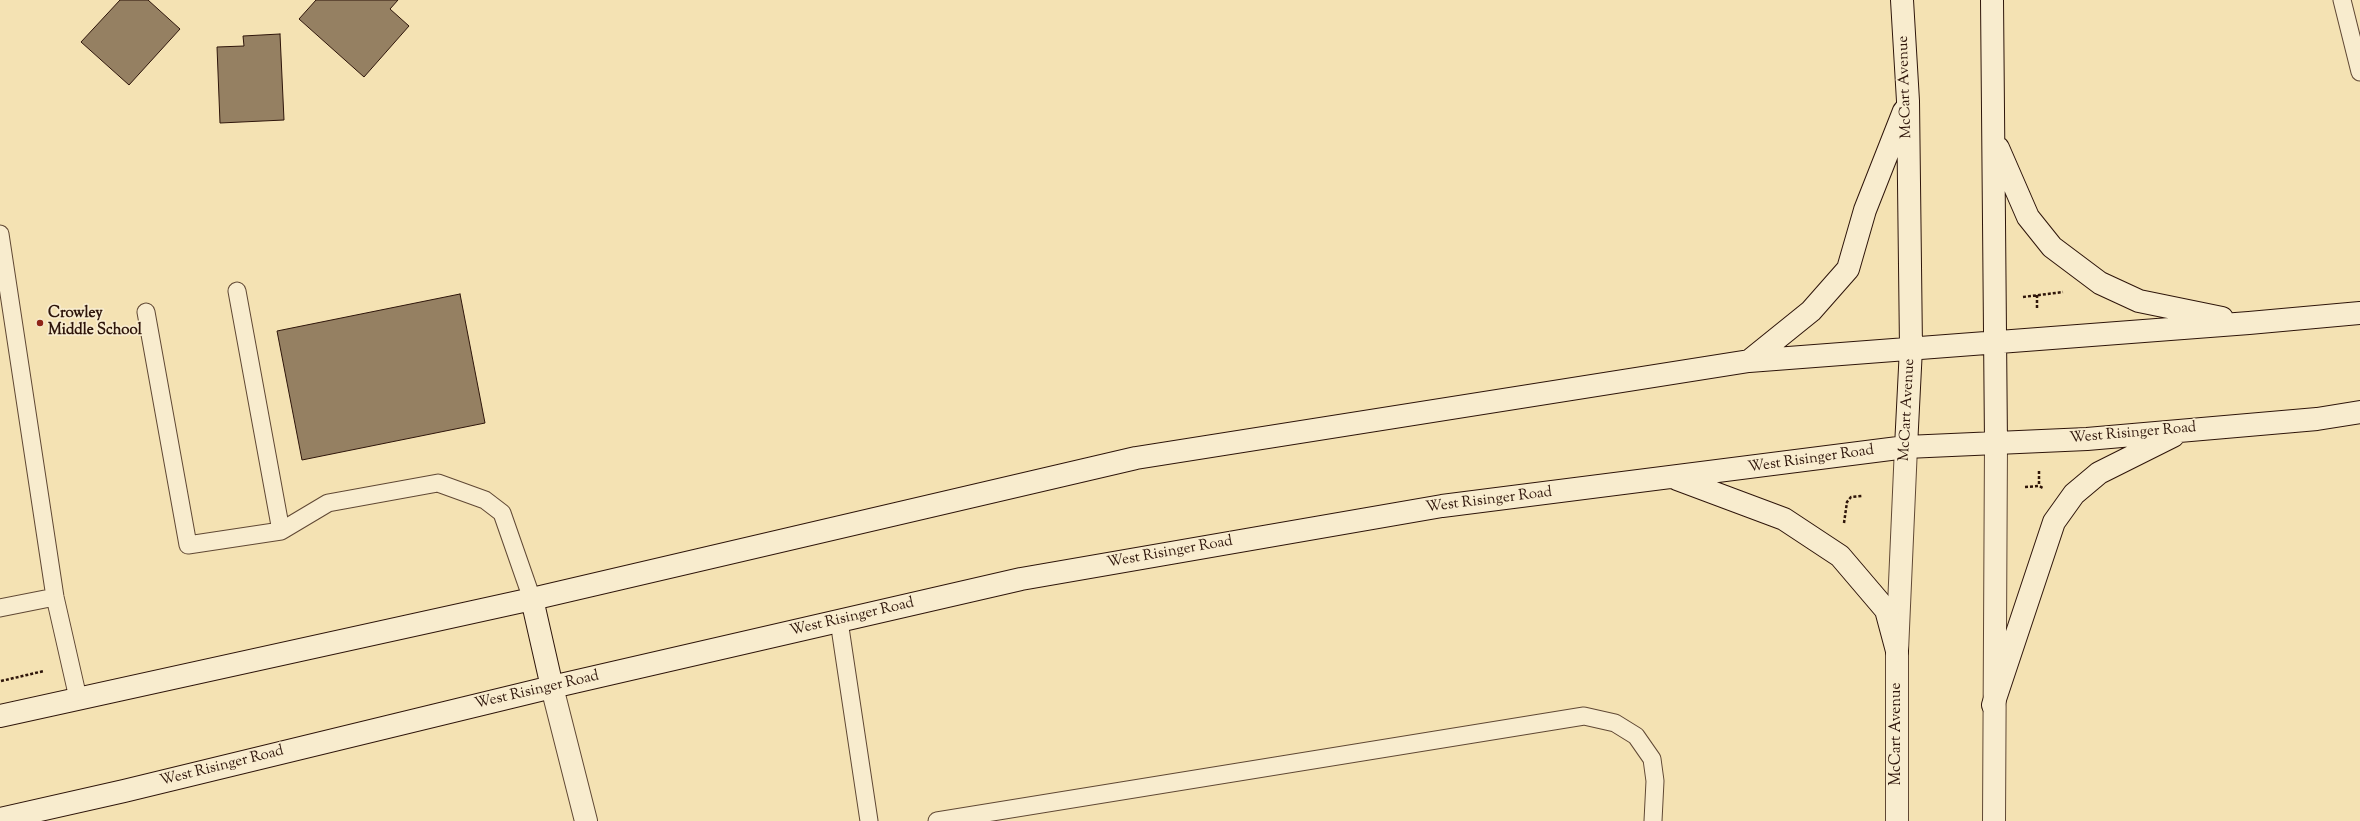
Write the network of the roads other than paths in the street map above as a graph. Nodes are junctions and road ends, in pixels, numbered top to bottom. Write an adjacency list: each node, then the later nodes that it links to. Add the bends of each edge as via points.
1 (1902, 0): 5 (main road, McCart Avenue)
2 (1992, 0): 6 (main road)
3 (2342, 0): 4 (lane)
4 (2360, 72)
5 (1908, 101): 13 (main road, McCart Avenue); 14 (main road, via 1865,210 1848,269 1811,311)
6 (1994, 140): 11 (main road, via 2028,217 2052,247 2100,283 2139,301); 12 (main road)
7 (0, 234): 21 (lane)
8 (237, 291): 20 (lane)
9 (146, 312): 20 (lane, via 188,544)
10 (2360, 313): 11 (main road)
11 (2249, 324): 12 (main road)
12 (1996, 343): 13 (main road); 17 (main road)
13 (1911, 348): 14 (main road); 18 (main road, McCart Avenue)
14 (1749, 361): 22 (main road, via 1136,458)
15 (2360, 412): 16 (main road, West Risinger Road, via 2317,419)
16 (2184, 430): 17 (main road, West Risinger Road, via 2086,439); 28 (main road, via 2099,473 2074,494 2054,522)
17 (1996, 443): 18 (main road, West Risinger Road); 28 (main road)
18 (1906, 447): 19 (main road, West Risinger Road); 25 (main road, McCart Avenue)
19 (1674, 477): 24 (main road, West Risinger Road, via 1442,506 1021,579); 25 (main road, via 1784,518 1840,556 1886,610)
20 (281, 531): 22 (lane, via 328,503 438,483 486,500 502,513)
21 (55, 597): 23 (lane); 27 (lane)
22 (532, 599): 26 (main road); 27 (main road)
23 (0, 608)
24 (839, 621): 26 (main road, West Risinger Road); 32 (lane)
25 (1897, 651): 35 (main road, McCart Avenue)
26 (552, 687): 30 (main road, West Risinger Road); 31 (main road)
27 (78, 698): 29 (main road)
28 (1993, 705): 36 (main road)
29 (0, 716)
30 (0, 819)
31 (586, 821)
32 (869, 821)
33 (937, 821): 34 (lane, via 1584,716 1615,723 1636,736 1652,759 1655,781)
34 (1653, 821)
35 (1897, 821)
36 (1994, 821)

